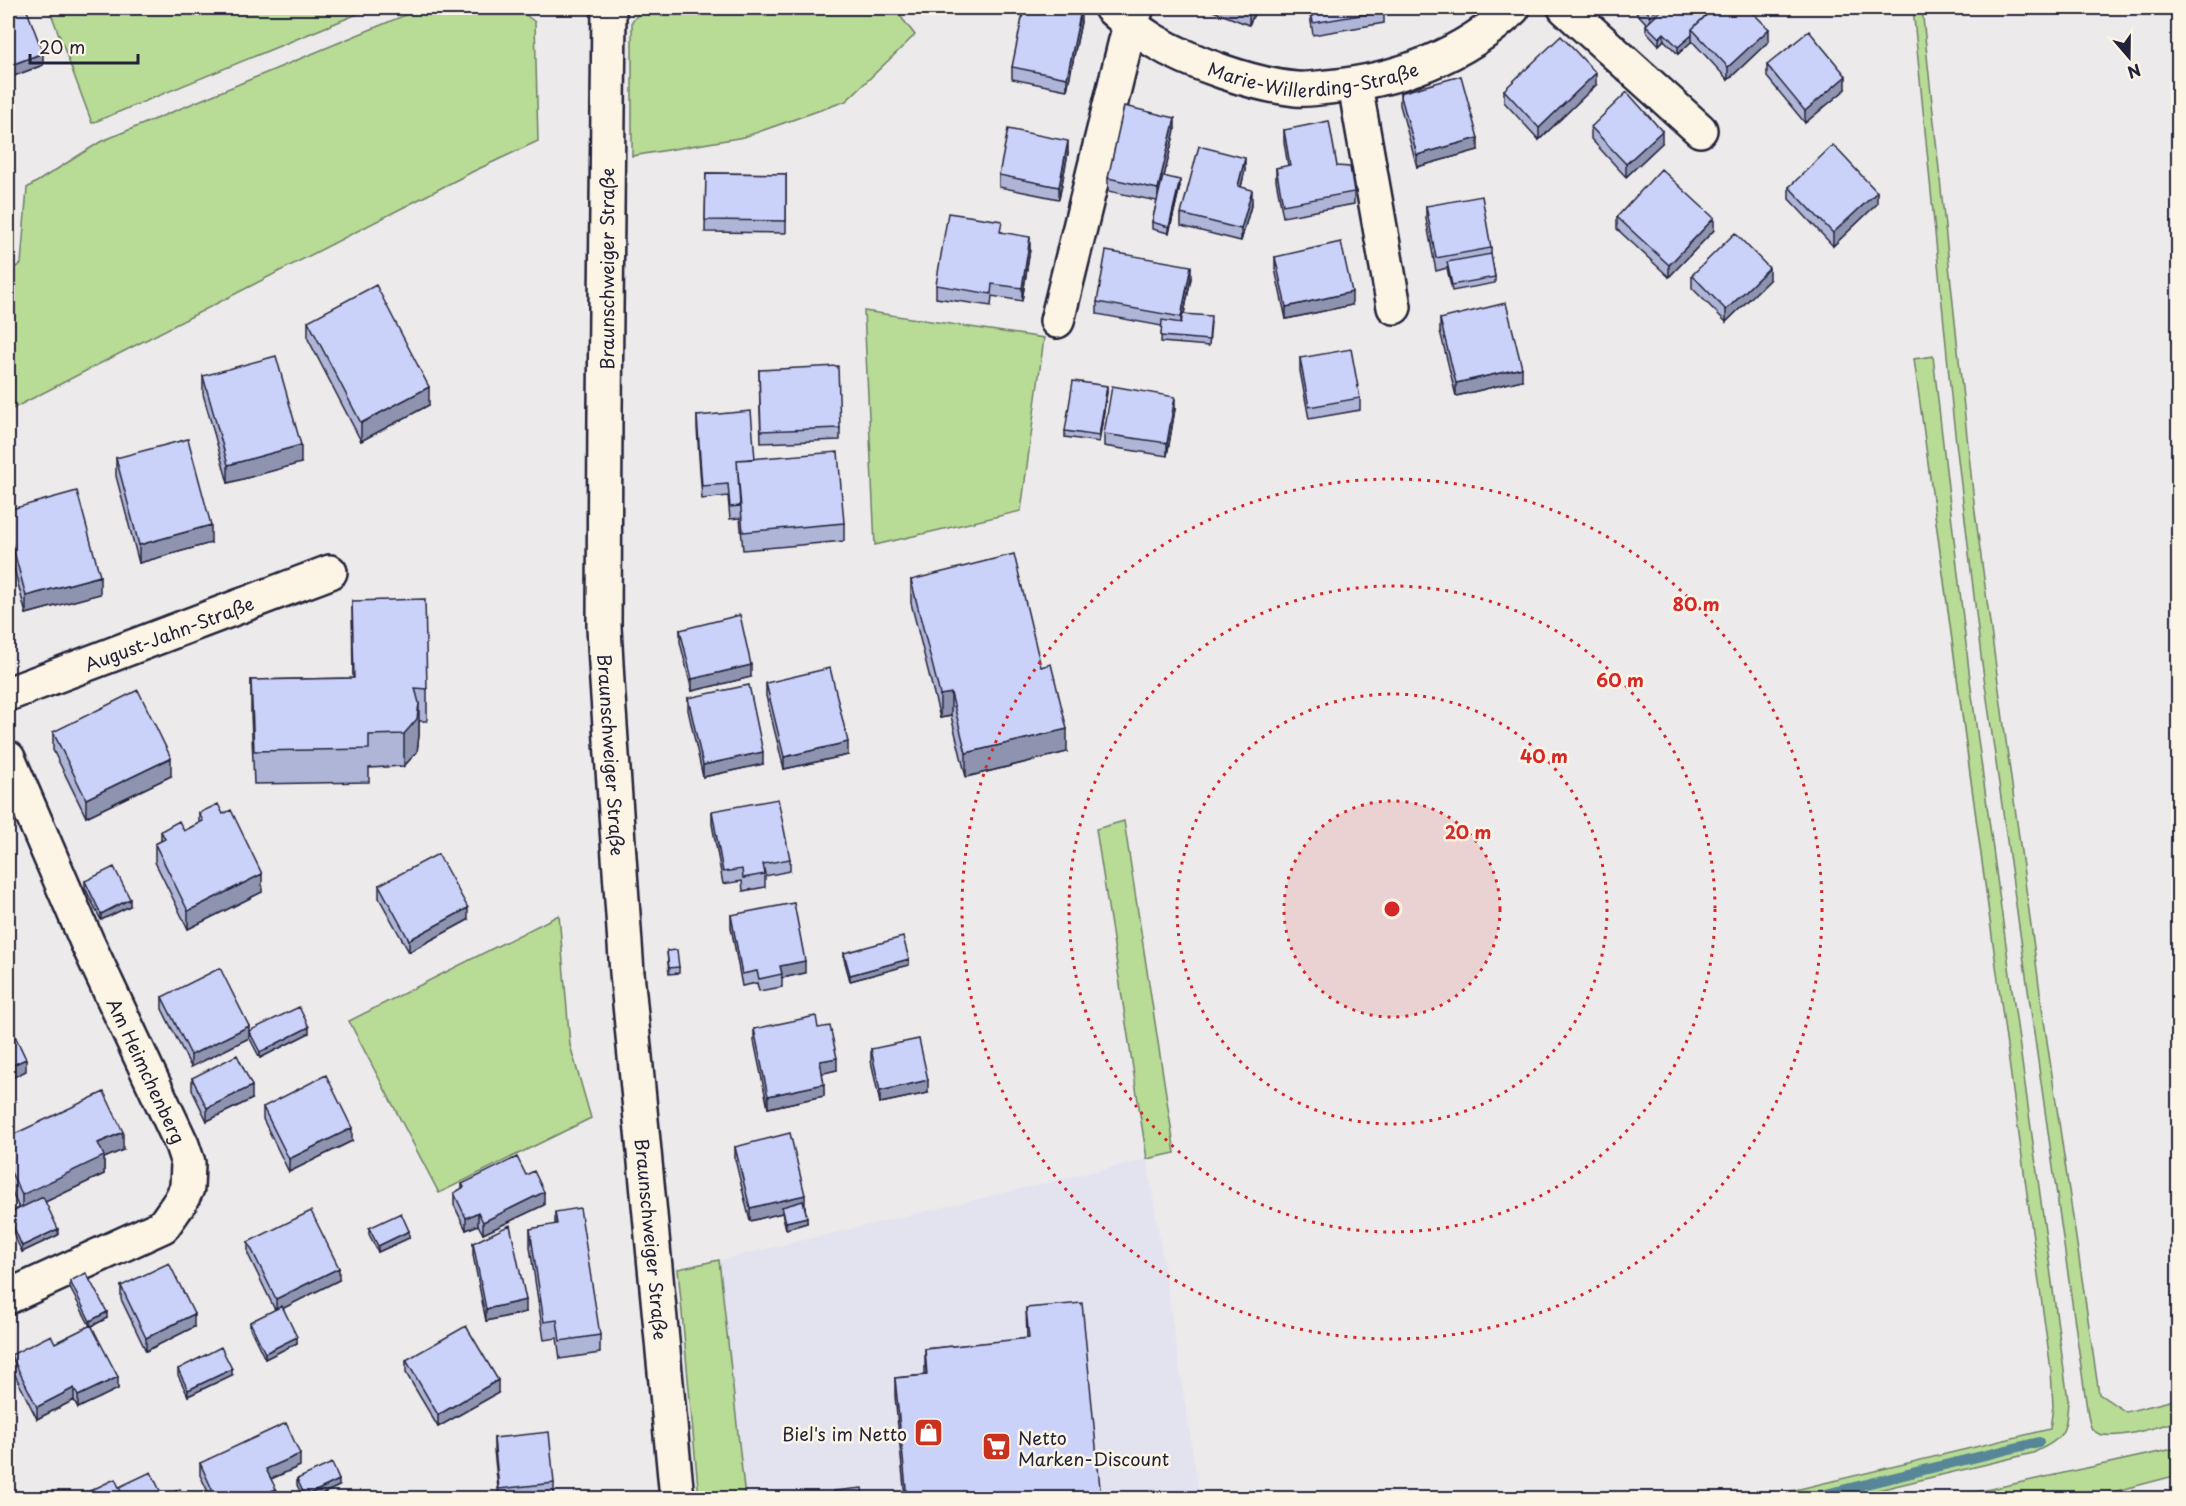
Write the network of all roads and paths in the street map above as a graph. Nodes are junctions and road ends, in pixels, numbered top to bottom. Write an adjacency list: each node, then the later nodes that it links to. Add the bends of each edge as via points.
1 (609, 8): 13 (street, Braunschweiger Straße, via 604,411 606,660 627,973)
2 (1513, 8): 5 (street, Marie-Willerding-Straße, via 1497,24 1450,54)
3 (1565, 8): 6 (street)
4 (1126, 13): 5 (street, Marie-Willerding-Straße, via 1155,42 1245,78 1297,89); 8 (street)
5 (1355, 85): 7 (street)
6 (1700, 130)
7 (1394, 307)
8 (1057, 321)
9 (330, 572): 10 (street, August-Jahn-Straße)
10 (8, 694)
11 (8, 758): 12 (street, Am Heimchenberg, via 188,1163 187,1188 163,1226)
12 (8, 1297)
13 (678, 1498)

